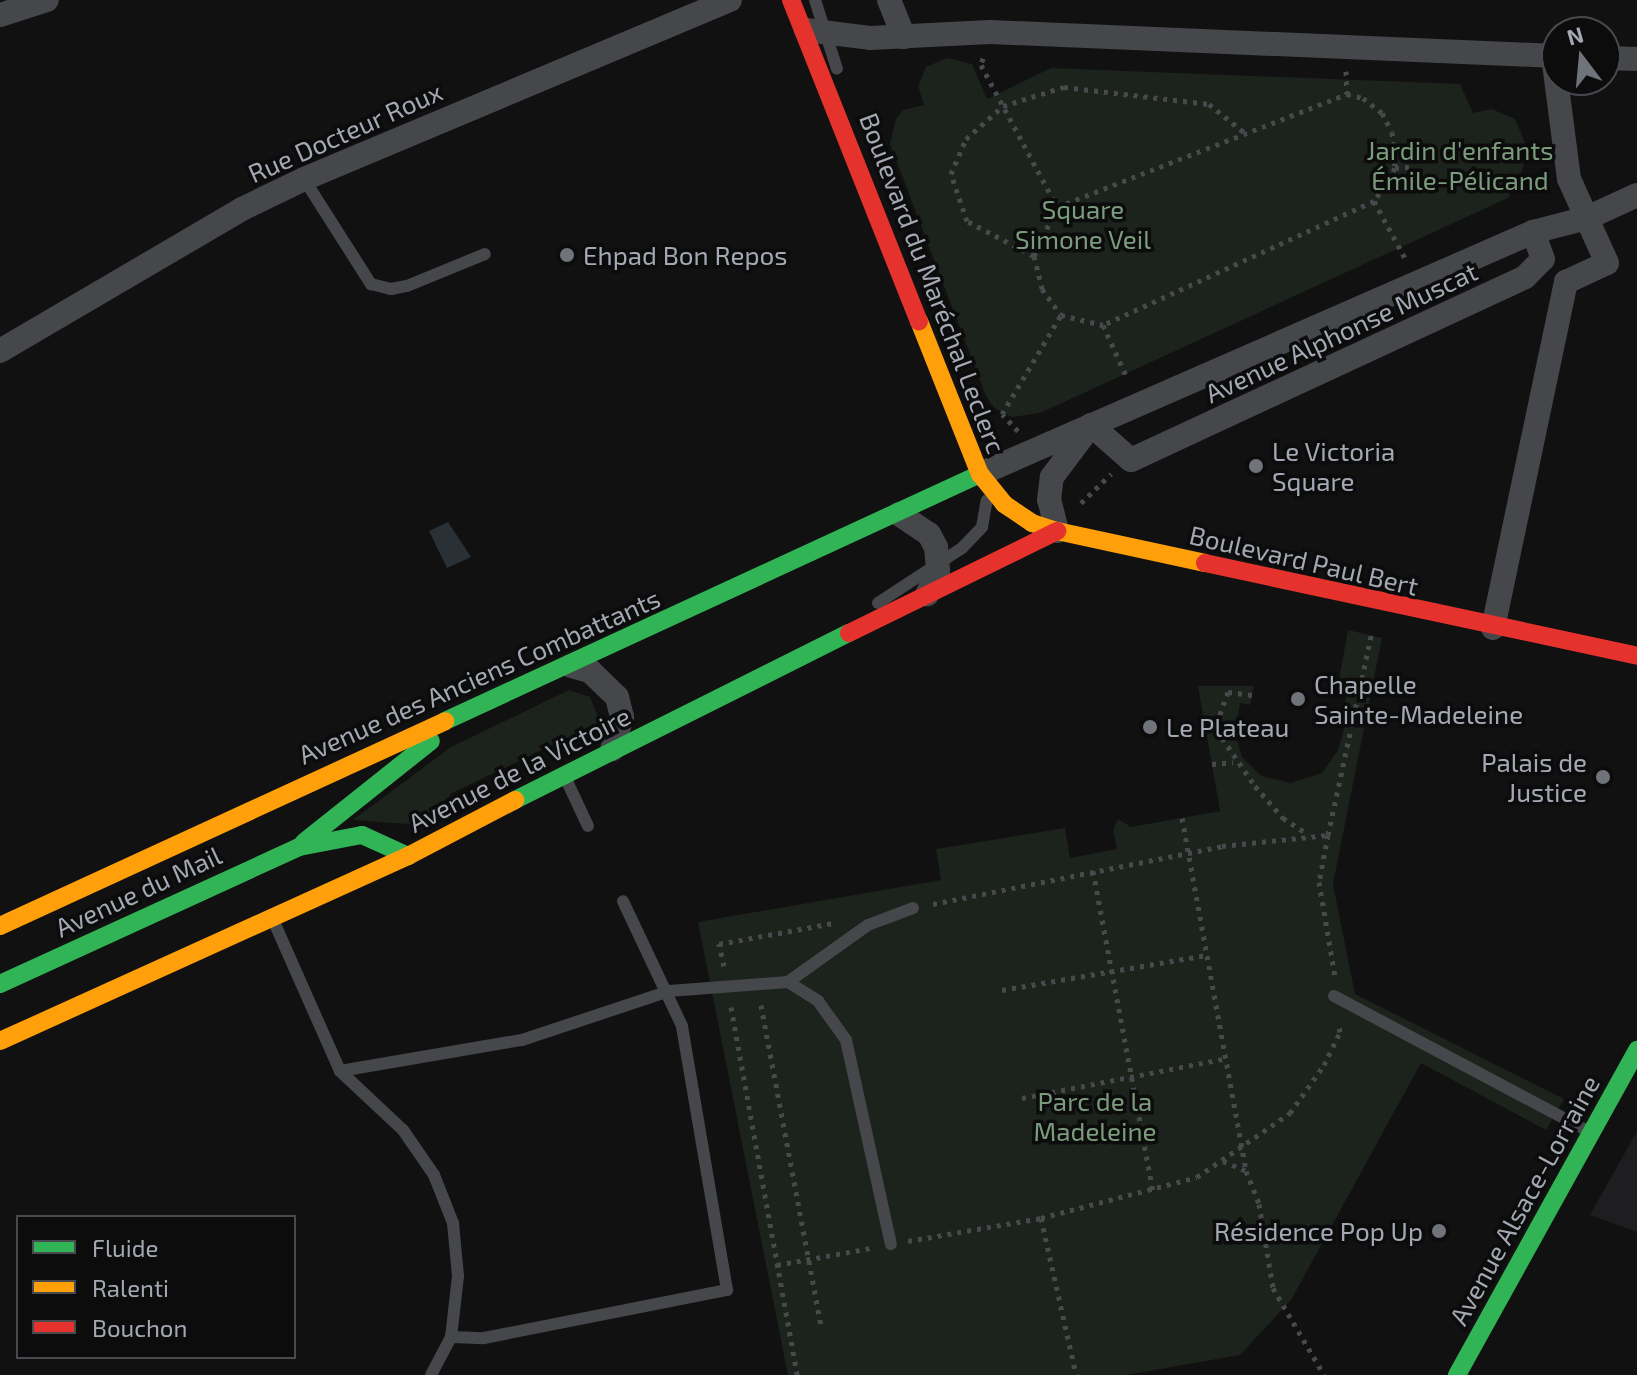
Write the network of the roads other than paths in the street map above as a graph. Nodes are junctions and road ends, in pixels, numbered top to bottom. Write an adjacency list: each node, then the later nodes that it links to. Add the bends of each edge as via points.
1 (47, 0): 6 (street)
2 (730, 0): 13 (street, Rue Docteur Roux)
3 (791, 0): 7 (main road, Boulevard du Maréchal Leclerc)
4 (815, 0): 7 (lane, Boulevard du Maréchal Leclerc)
5 (889, 0): 8 (street)
6 (0, 15)
7 (818, 33): 8 (street); 10 (lane, Boulevard du Maréchal Leclerc); 20 (main road, Boulevard du Maréchal Leclerc)
8 (904, 37): 9 (street, via 990,32)
9 (1541, 55)
10 (844, 90)
11 (1560, 96): 15 (street, via 1569,179)
12 (850, 105): 20 (lane, Boulevard du Maréchal Leclerc, via 975,427)
13 (304, 179): 17 (lane, via 360,275 371,284 407,286); 18 (street, Rue Docteur Roux, via 242,209)
14 (1637, 195): 15 (street, Avenue Alphonse Muscat)
15 (1587, 218): 16 (street, Avenue Alphonse Muscat); 25 (street, via 1607,263 1566,282)
16 (1533, 232): 19 (street, Avenue Alphonse Muscat); 19 (street, Avenue Alphonse Muscat, via 1543,259 1525,277 1131,460)
17 (485, 254)
18 (0, 351)
19 (1091, 425): 20 (street, Avenue Alphonse Muscat); 22 (street, Avenue Alphonse Muscat, via 1052,477 1049,500)
20 (980, 474): 21 (main road, Avenue des Anciens Combattants); 22 (main road, Boulevard Paul Bert, via 1004,504 1032,523); 23 (lane, via 987,498 982,527)
21 (899, 514): 23 (street, via 929,534); 28 (main road, Avenue des Anciens Combattants)
22 (1057, 531): 24 (main road, Avenue de la Victoire); 25 (main road, Boulevard Paul Bert)
23 (940, 562): 24 (street); 26 (lane, via 884,596)
24 (926, 597): 26 (main road, Avenue de la Victoire)
25 (1493, 628): 27 (main road, Boulevard Paul Bert)
26 (852, 634): 30 (main road, Avenue de la Victoire)
27 (1637, 656)
28 (571, 666): 29 (main road, Avenue des Anciens Combattants); 30 (street, via 599,676 617,697 622,717)
29 (476, 709): 33 (main road, Avenue du Mail, via 404,760); 38 (main road, Avenue des Anciens Combattants, via 401,738)
30 (612, 749): 31 (main road, Avenue de la Victoire)
31 (564, 774): 32 (lane); 34 (main road, Avenue de la Victoire)
32 (588, 826)
33 (299, 847): 34 (main road, Avenue du Mail, via 362,835); 40 (main road, Avenue du Mail)
34 (408, 856): 37 (main road, Avenue de la Victoire)
35 (623, 901): 41 (lane)
36 (913, 908): 39 (lane, via 868,925)
37 (271, 914): 43 (main road, Avenue de la Victoire); 45 (lane)
38 (0, 926)
39 (788, 982): 41 (lane); 47 (lane, via 818,1001 846,1040)
40 (0, 984)
41 (669, 991): 45 (lane, via 522,1040); 48 (lane, via 682,1026 727,1290 484,1338)
42 (1334, 996): 46 (lane)
43 (0, 1041)
44 (1637, 1050): 46 (main road, Avenue Alsace-Lorraine)
45 (340, 1071): 48 (lane, via 403,1130 434,1175 453,1223 458,1276)
46 (1591, 1133): 50 (main road, Avenue Alsace-Lorraine)
47 (891, 1244)
48 (451, 1337): 49 (lane)
49 (431, 1375)
50 (1457, 1375)

